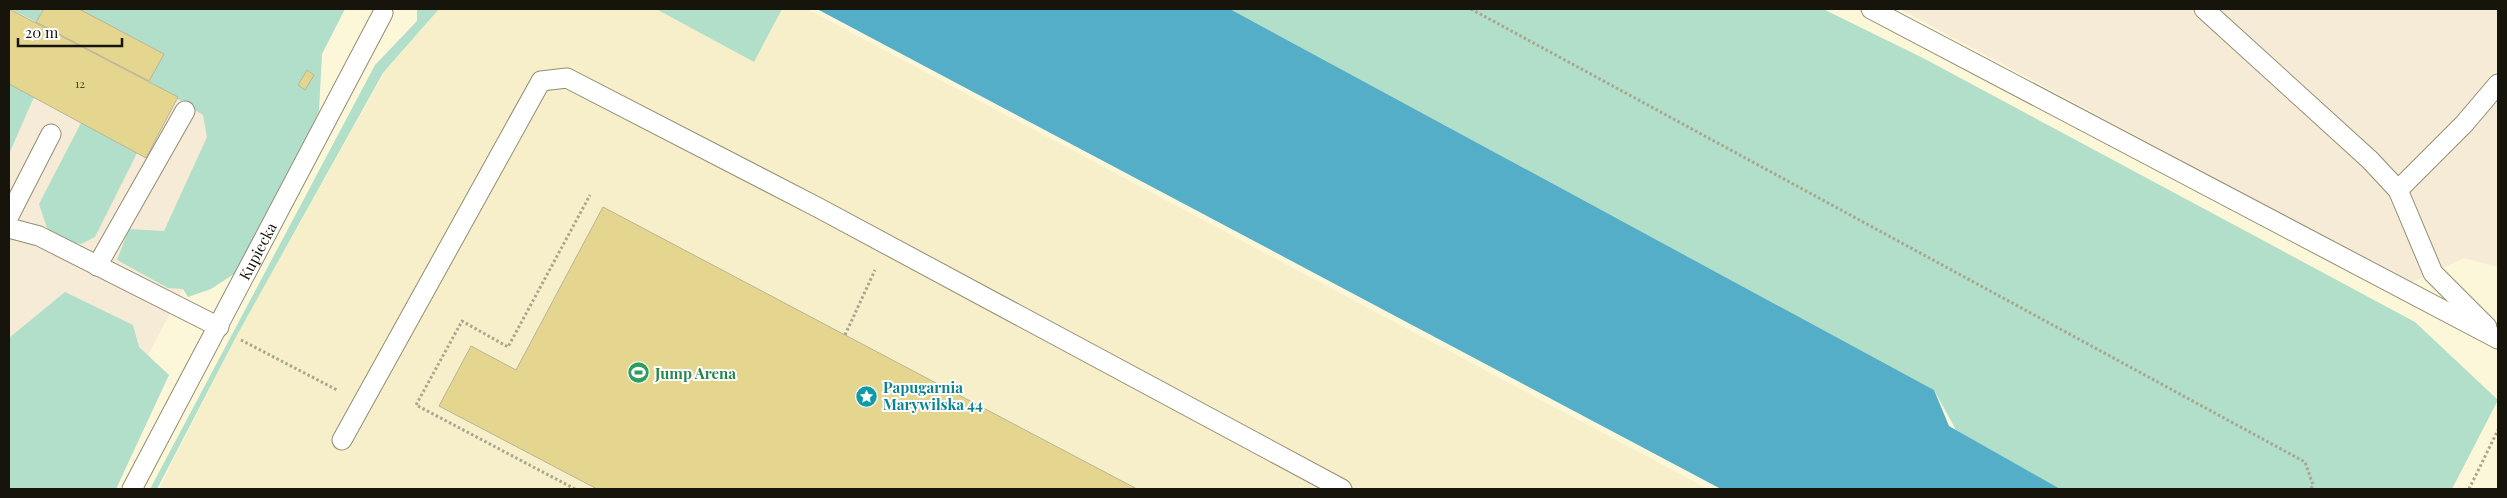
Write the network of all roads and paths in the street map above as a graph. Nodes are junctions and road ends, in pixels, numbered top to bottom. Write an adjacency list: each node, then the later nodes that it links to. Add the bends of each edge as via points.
1 (1470, 9): 23 (path, via 2304,462 2313,485)
2 (1871, 9): 16 (lane)
3 (2204, 9): 8 (lane, via 2370,160)
4 (383, 13): 14 (lane, Kupiecka)
5 (2498, 84): 8 (lane, via 2464,124)
6 (185, 111): 13 (lane)
7 (51, 134): 10 (lane)
8 (2398, 190): 16 (lane, via 2433,272)
9 (590, 195): 21 (path, via 508,347 462,321 416,405)
10 (9, 216)
11 (9, 228): 13 (lane, via 39,236)
12 (887, 244): 15 (path); 17 (lane, via 567,78 540,81); 22 (lane)
13 (97, 266): 14 (lane)
14 (219, 328): 17 (path); 20 (lane, Kupiecka)
15 (845, 335)
16 (2498, 339)
17 (363, 403): 19 (lane)
18 (2498, 430): 24 (path)
19 (342, 440)
20 (132, 489)
21 (576, 489)
22 (1342, 489)
23 (2310, 489)
24 (2468, 489)

